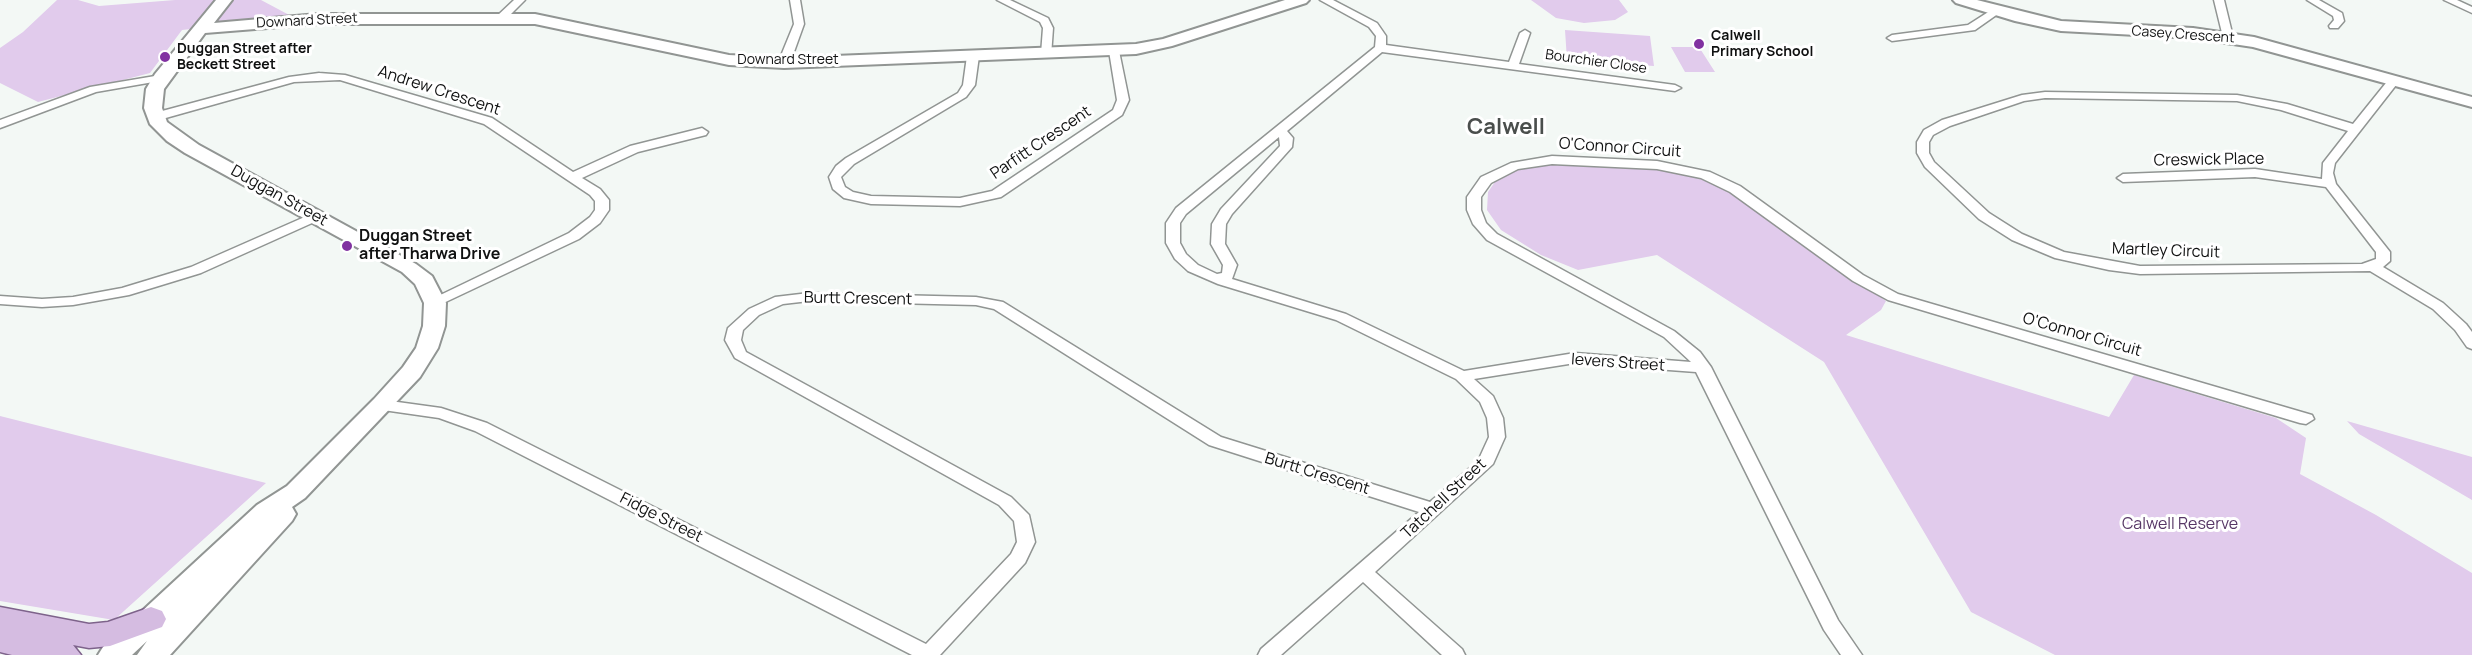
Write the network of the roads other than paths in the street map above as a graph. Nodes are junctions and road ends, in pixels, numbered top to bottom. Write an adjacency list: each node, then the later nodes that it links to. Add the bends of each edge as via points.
1 (224, 0): 15 (street)
2 (520, 0): 13 (street)
3 (795, 0): 23 (street, via 799,24)
4 (1002, 0): 21 (street, via 1044,20 1048,28)
5 (1301, 0): 20 (street, Downard Street, via 1166,43)
6 (1325, 0): 19 (street, via 1373,25 1381,36)
7 (1961, 0): 12 (street, Casey Crescent)
8 (2218, 0): 17 (street)
9 (2312, 0): 14 (street, via 2338,15)
10 (2449, 0): 11 (street)
11 (2470, 10)
12 (1997, 11): 17 (street, Casey Crescent, via 2075,27); 18 (street, via 1971,28)
13 (501, 18): 15 (street, Downard Street, via 318,19); 23 (street, Downard Street, via 553,21 729,60)
14 (2334, 27)
15 (200, 29): 25 (street)
16 (1525, 33): 24 (street)
17 (2228, 37): 26 (street, Casey Crescent)
18 (1892, 38)
19 (1380, 48): 24 (street, Bourchier Close); 32 (street, Tatchell Street)
20 (1114, 51): 21 (street, Downard Street); 22 (street, Parfitt Crescent, via 1123,100 1118,112 996,194 960,202 871,200 839,189 835,177 850,161 962,95 969,85)
21 (1047, 54): 22 (street, Downard Street)
22 (974, 56): 23 (street, Downard Street)
23 (784, 63)
24 (1514, 66): 27 (street, Bourchier Close)
25 (161, 78): 29 (street, via 153,99); 30 (street, via 94,90)
26 (2394, 80): 28 (street, Casey Crescent); 31 (street)
27 (1675, 88)
28 (2472, 102)
29 (155, 117): 34 (street, Andrew Crescent, via 293,80 341,77 488,121); 37 (street, Duggan Street, via 173,137)
30 (0, 124)
31 (2356, 129): 36 (street, via 2329,163); 38 (street, Martley Circuit, via 2237,98 2045,96 2022,98 1946,123 1928,133 1923,153 1929,164 1984,216 2017,237 2060,255 2140,270)
32 (1280, 131): 39 (street, via 1287,138 1286,147 1219,224 1218,244 1230,265); 39 (street, Tatchell Street, via 1188,205 1173,223 1173,243 1180,256 1194,268)
33 (702, 132): 34 (street, via 634,149)
34 (573, 177): 41 (street, Andrew Crescent, via 602,200 602,210 590,226)
35 (2123, 178): 36 (street, Creswick Place, via 2255,173)
36 (2330, 184): 38 (street, via 2383,252 2383,261)
37 (316, 216): 40 (street, via 196,270 124,292 42,303); 41 (street, Duggan Street, via 409,268 424,281)
38 (2373, 267): 42 (street, via 2438,306 2461,327)
39 (1223, 281): 44 (street, Tatchell Street, via 1341,317)
40 (0, 300)
41 (435, 303): 45 (street, via 434,327 427,348)
42 (2472, 344)
43 (1703, 367): 44 (street, Ievers Street, via 1575,358); 46 (street, O'Connor Circuit, via 1669,334 1492,237 1474,210 1474,197 1480,185 1509,167 1552,160 1657,165 1705,175 1735,189 1858,278 1893,297); 59 (street, O'Connor Circuit, via 1831,624)
44 (1462, 376): 48 (street, Tatchell Street, via 1487,400 1496,418 1497,437 1485,465)
45 (383, 405): 47 (street); 56 (street, Fidge Street, via 441,414 481,427)
46 (2306, 419)
47 (296, 492): 51 (street, via 266,512); 55 (street, via 279,519)
48 (1434, 510): 49 (street, Tatchell Street); 56 (street, Burtt Crescent, via 1215,441 998,305 809,297 780,300 754,312 736,328 733,340 740,356 1005,501 1023,519 1026,542 1019,558)
49 (1363, 572): 57 (street, Tatchell Street); 58 (street)
50 (0, 619): 51 (main road, via 89,636 110,634)
51 (151, 620): 54 (street)
52 (0, 640): 53 (main road)
53 (65, 655)
54 (113, 655)
55 (152, 655)
56 (929, 655)
57 (1268, 655)
58 (1455, 655)
59 (1852, 655)

